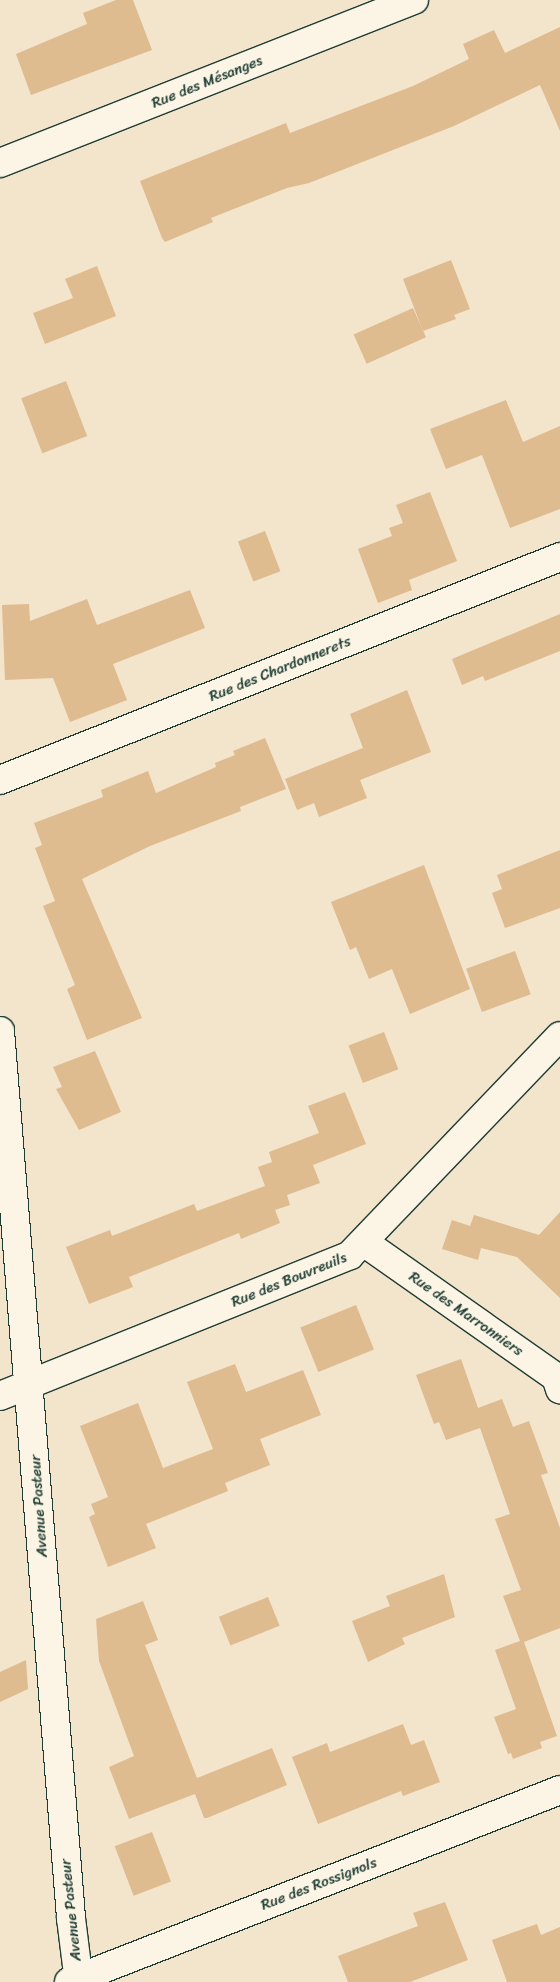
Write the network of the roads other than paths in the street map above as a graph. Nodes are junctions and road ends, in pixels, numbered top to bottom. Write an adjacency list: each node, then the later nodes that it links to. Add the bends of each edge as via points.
1 (414, 0): 2 (street, Rue des Mésanges)
2 (0, 163)
3 (560, 558): 4 (street, Rue des Chardonnerets)
4 (0, 780)
5 (0, 1030): 9 (street, Avenue Pasteur)
6 (560, 1036): 7 (street, Rue des Bouvreuils)
7 (365, 1243): 8 (street, Rue des Marronniers); 9 (street, Rue des Bouvreuils, via 350,1255)
8 (559, 1380)
9 (29, 1384): 10 (street, Rue des Bouvreuils); 12 (street, Avenue Pasteur)
10 (0, 1396)
11 (560, 1790): 12 (street, Rue des Rossignols)
12 (76, 1981)

